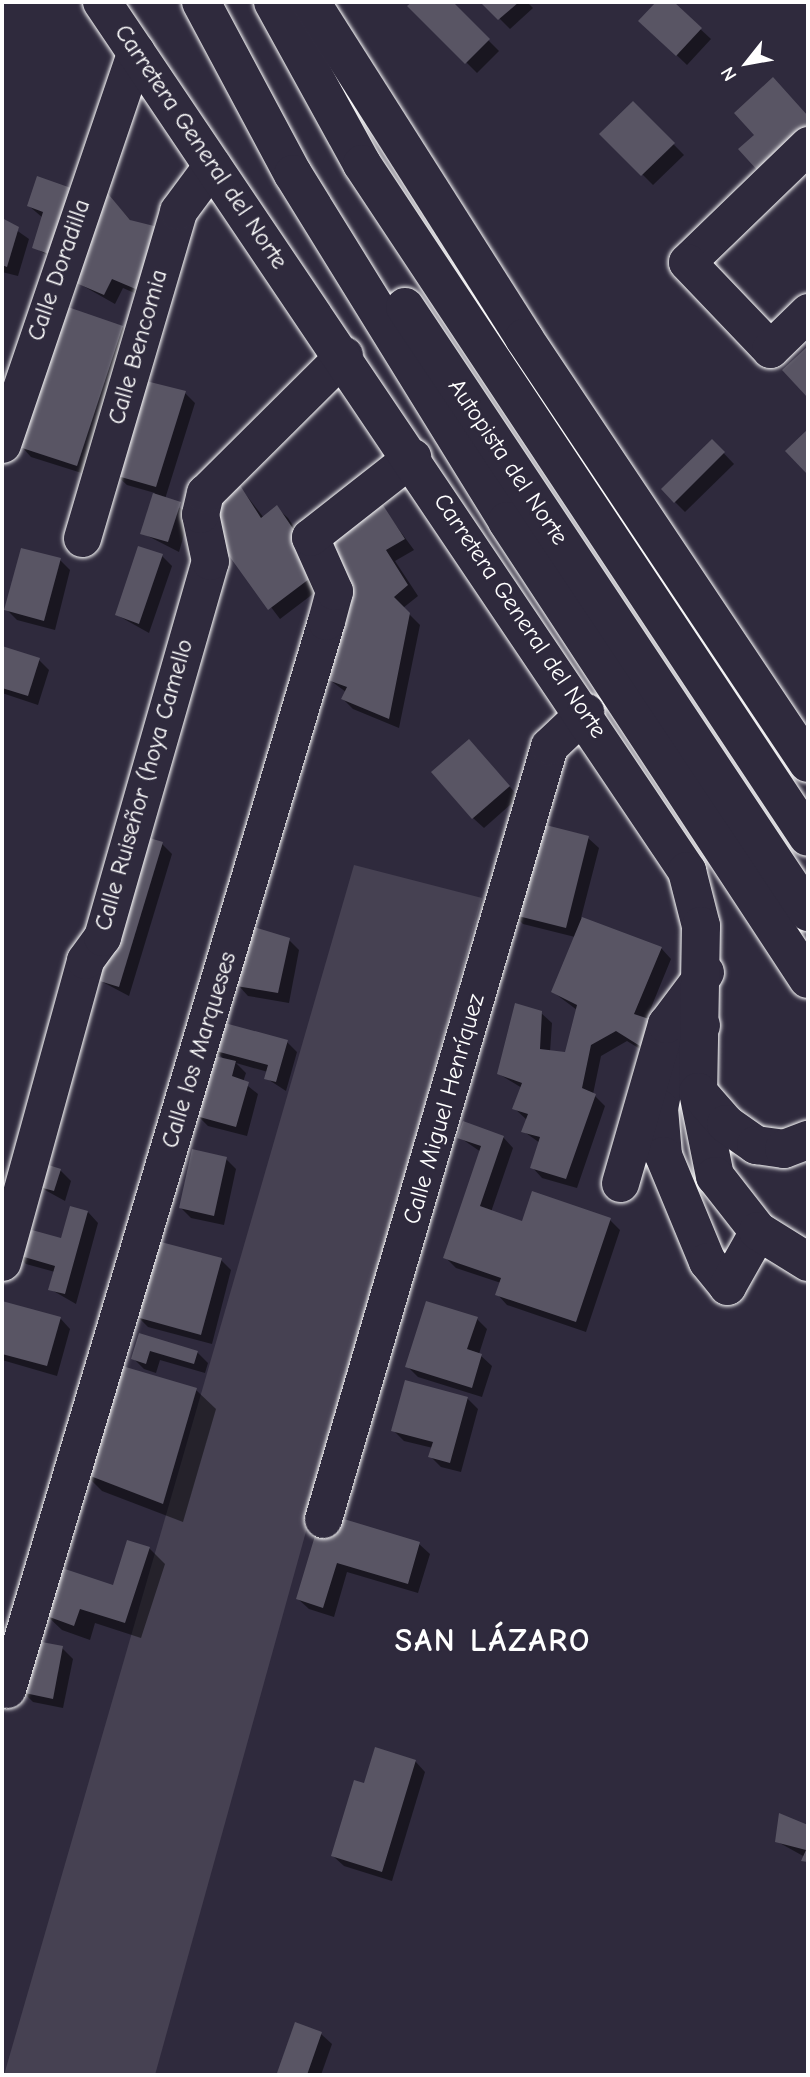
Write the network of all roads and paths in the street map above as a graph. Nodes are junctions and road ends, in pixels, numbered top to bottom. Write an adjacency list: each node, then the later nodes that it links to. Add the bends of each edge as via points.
1 (102, 2): 6 (main road, Carretera General del Norte)
2 (201, 2): 21 (main road, via 293,174 507,521)
3 (224, 2): 19 (main road, Autopista del Norte, via 354,232)
4 (273, 2): 18 (main road, Autopista del Norte, via 362,164)
5 (312, 2): 17 (main road, via 524,338)
6 (136, 51): 7 (main road, Carretera General del Norte); 8 (street, Calle Doradilla)
7 (161, 88): 8 (street); 10 (main road, Carretera General del Norte)
8 (120, 99): 13 (street, Calle Doradilla)
9 (808, 145): 11 (street, via 687,262 770,349)
10 (212, 165): 12 (main road, Carretera General del Norte); 15 (street, Calle Bencomia, via 178,211)
11 (808, 312)
12 (344, 355): 14 (main road, Carretera General del Norte); 28 (street, Calle Ruiseñor (hoya Camello, via 205,493 200,514 210,561 102,937 85,960)
13 (2, 444)
14 (412, 457): 16 (main road, Carretera General del Norte); 31 (street, Calle los Marqueses, via 310,537 334,591)
15 (82, 538)
16 (585, 712): 20 (main road, Carretera General del Norte, via 687,871); 30 (street, Calle Miguel Henríquez, via 549,746)
17 (808, 763)
18 (808, 837)
19 (808, 912)
20 (705, 972): 22 (main road, Carretera General del Norte); 25 (street, via 666,1024)
21 (808, 979)
22 (701, 1025): 23 (main road, Carretera General del Norte); 26 (street, via 667,1067 659,1108 663,1155 707,1261 727,1286)
23 (698, 1092): 24 (main road, via 726,1124 756,1145 785,1149); 26 (main road, Carretera General del Norte, via 715,1175)
24 (808, 1140)
25 (620, 1183)
26 (758, 1231): 27 (main road); 29 (main road, Carretera General del Norte)
27 (808, 1232)
28 (2, 1262)
29 (808, 1262)
30 (323, 1519)
31 (6, 1689)

